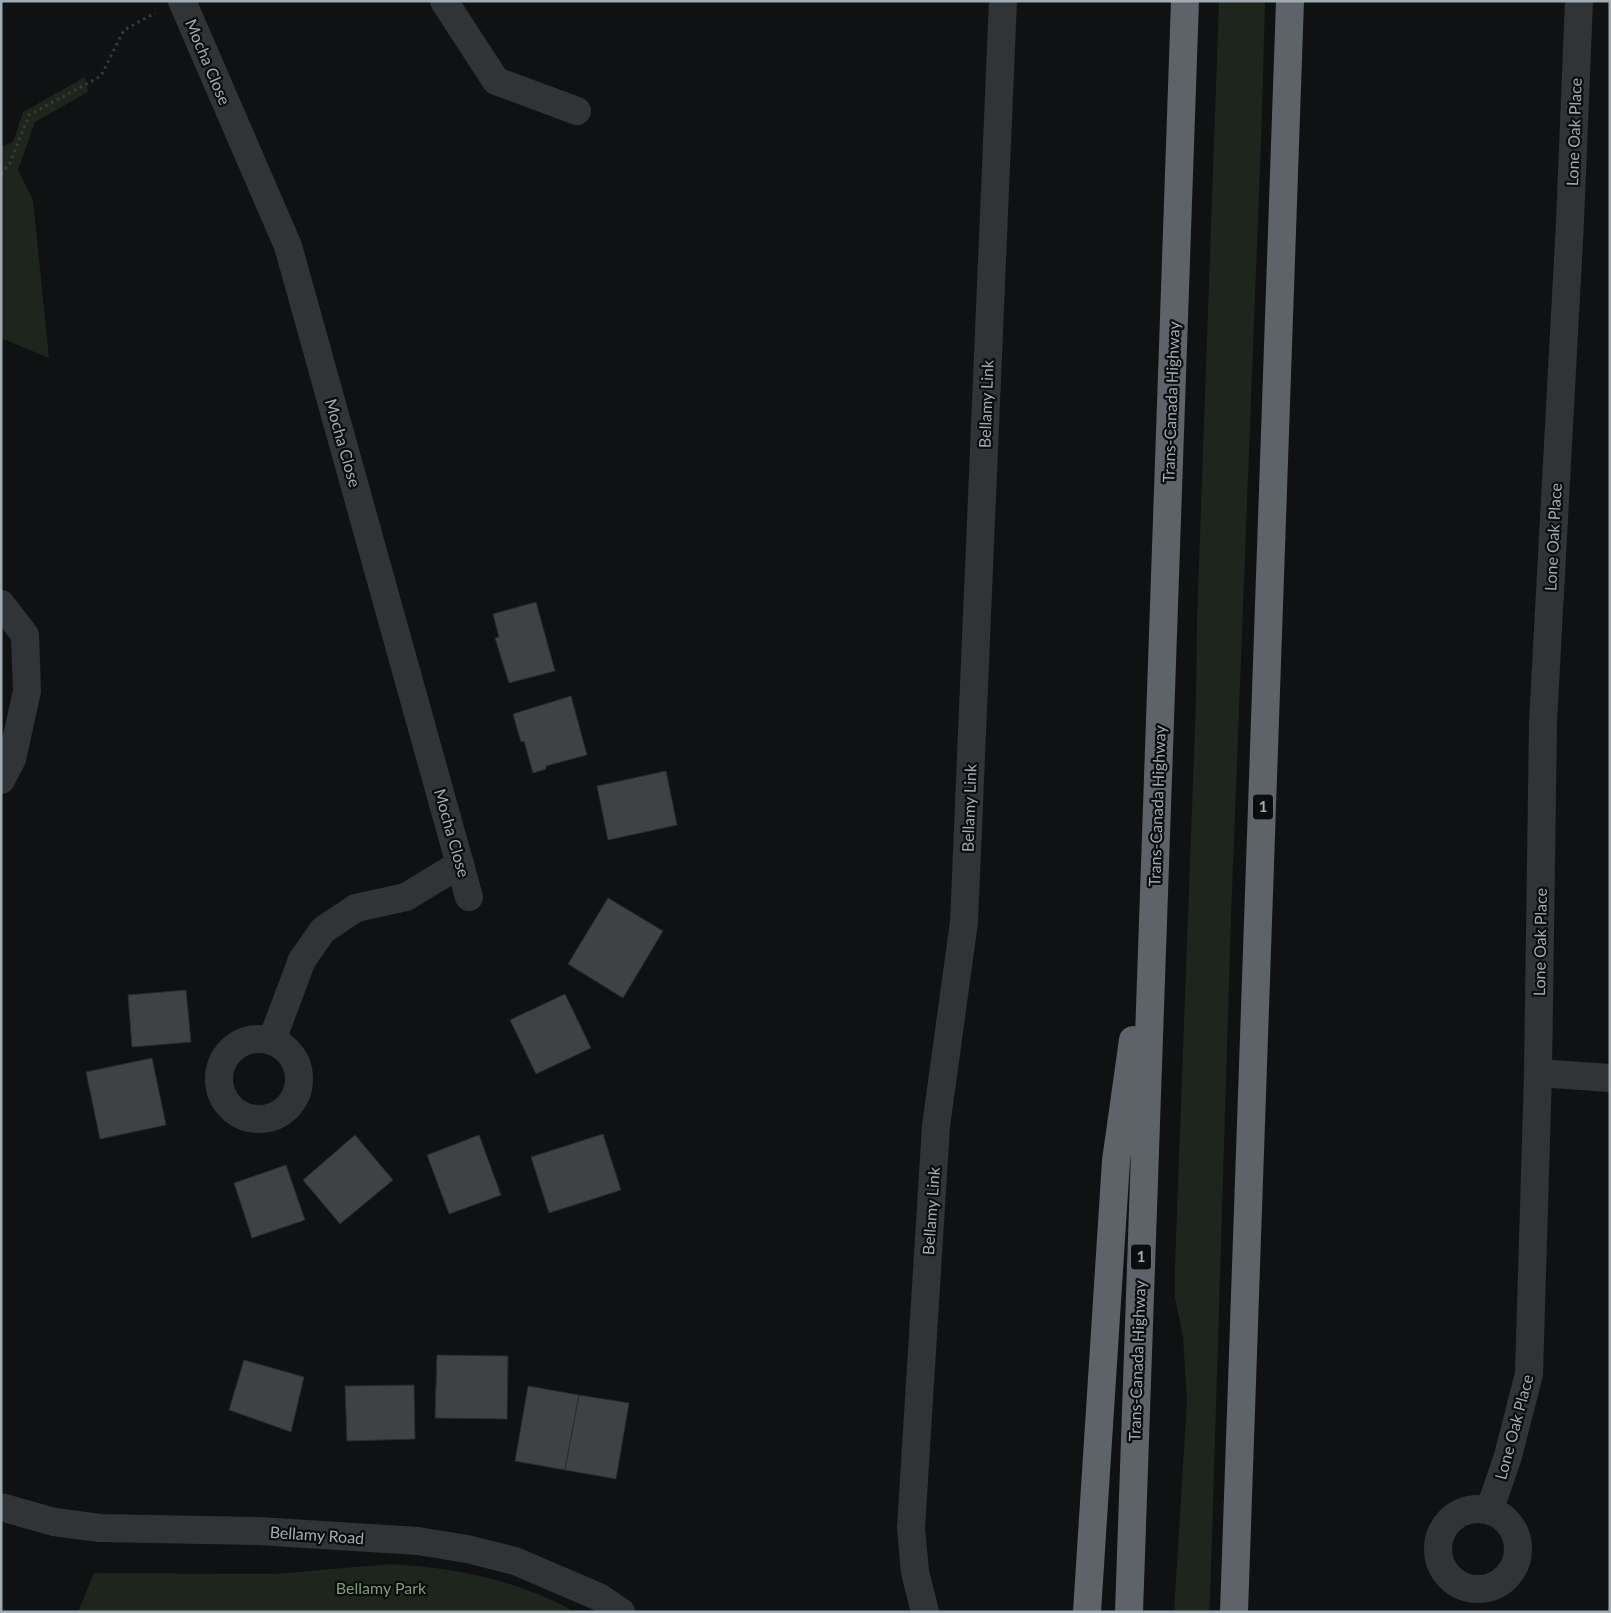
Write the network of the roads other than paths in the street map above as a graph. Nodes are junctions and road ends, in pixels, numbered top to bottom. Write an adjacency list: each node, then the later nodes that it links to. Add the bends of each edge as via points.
1 (444, 1): 7 (street, via 496,81)
2 (1003, 1): 19 (street, Bellamy Link, via 964,922 936,1126 911,1528 915,1572)
3 (1185, 1): 12 (highway, Trans-Canada Highway / 1)
4 (1290, 1): 22 (highway, 1)
5 (1579, 1): 14 (street, Lone Oak Place, via 1543,722)
6 (172, 5): 10 (street, Mocha Close, via 288,246)
7 (577, 111)
8 (1, 604): 9 (street, via 25,635 27,691 12,759)
9 (1, 780)
10 (460, 864): 11 (street, Mocha Close); 13 (street, via 406,897 356,908 322,930 302,960)
11 (470, 897)
12 (1154, 903): 20 (highway, via 1116,1160); 21 (highway, Trans-Canada Highway / 1)
13 (272, 1040)
14 (1538, 1073): 15 (street); 17 (street, Lone Oak Place, via 1529,1374 1508,1456)
15 (1610, 1078)
16 (1, 1507): 18 (street, Bellamy Road, via 54,1522 100,1528 258,1531 418,1541 524,1565 599,1597)
17 (1490, 1509)
18 (621, 1612)
19 (925, 1612)
20 (1086, 1612)
21 (1129, 1612)
22 (1234, 1612)

